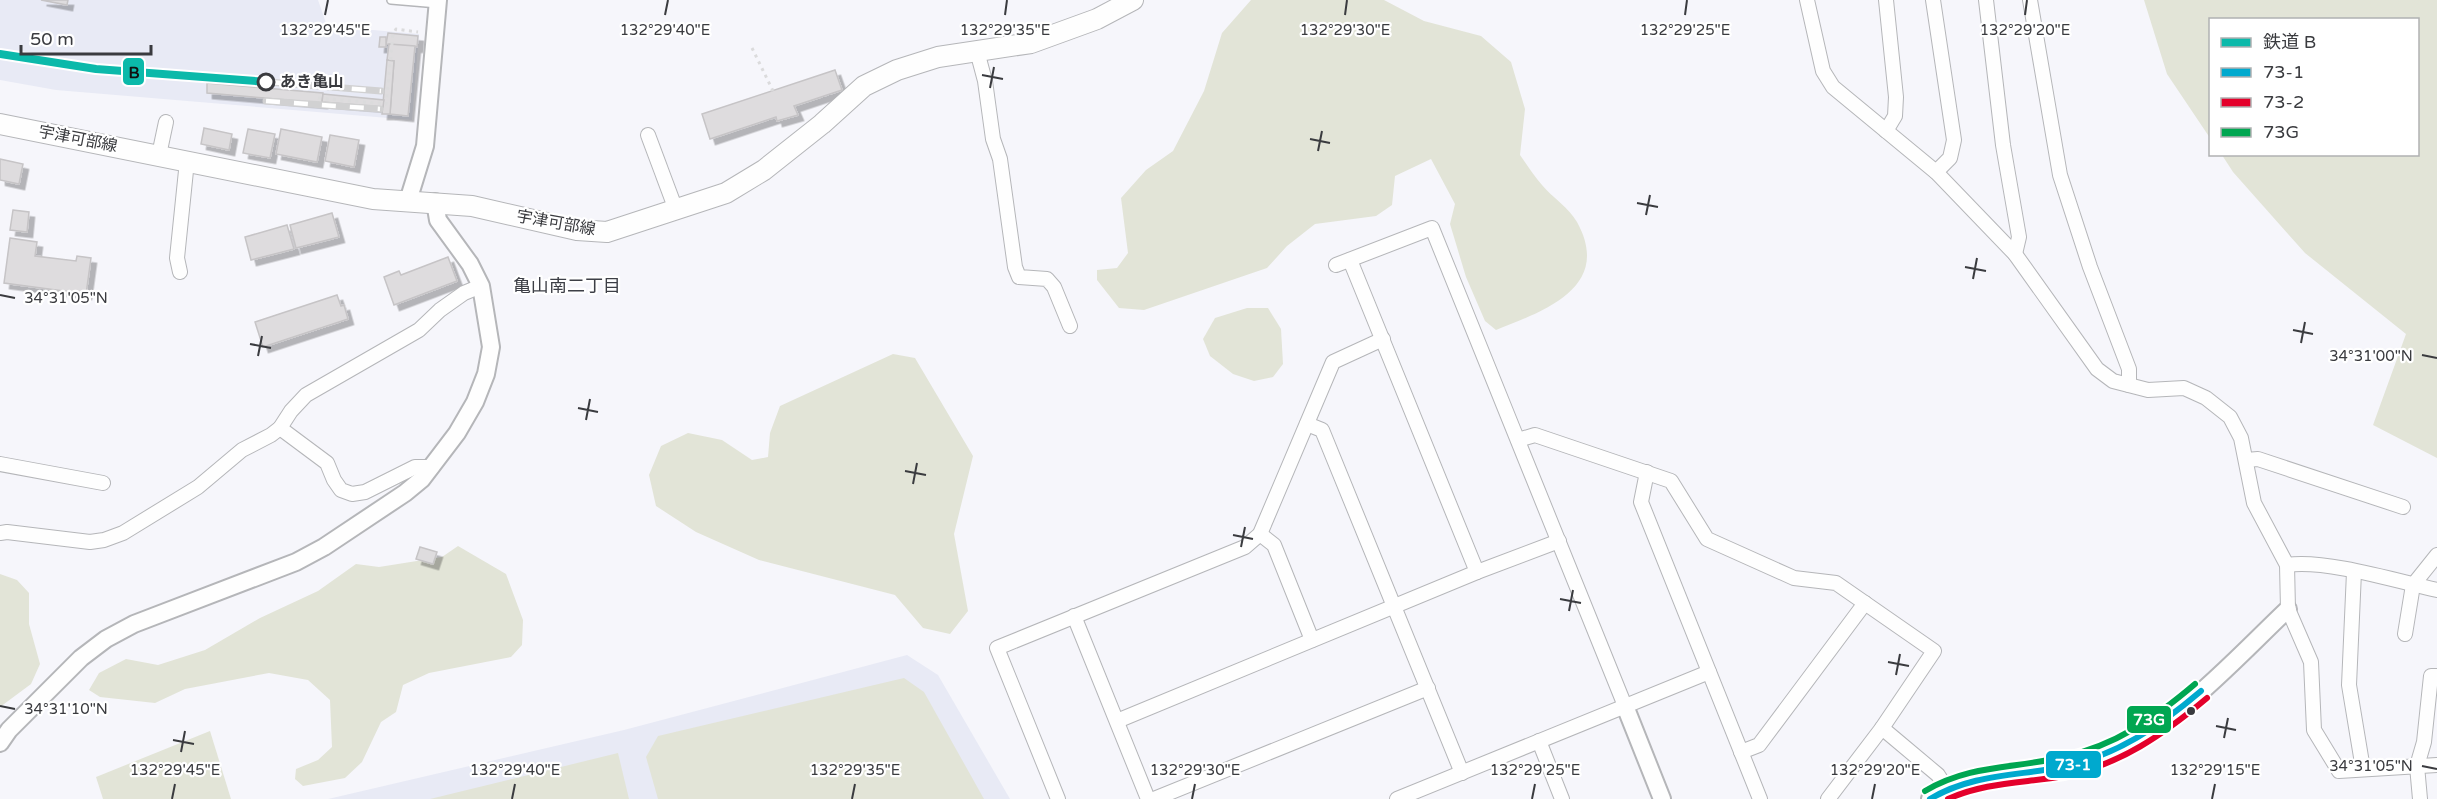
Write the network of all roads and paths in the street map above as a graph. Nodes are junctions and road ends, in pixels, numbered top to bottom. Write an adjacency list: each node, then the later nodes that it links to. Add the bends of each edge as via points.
1 (393, 0): 8 (lane)
2 (1132, 0): 12 (main road, 宇津可部線, via 1097,19 1031,43)
3 (1807, 0): 17 (street, via 1823,71 1833,87)
4 (1886, 0): 17 (street, via 1896,97 1894,116)
5 (1933, 0): 21 (street, via 1954,140 1950,158)
6 (1986, 0): 25 (street, via 2003,145 2019,237)
7 (2030, 0): 32 (street, via 2060,175 2128,369)
8 (407, 1): 9 (lane)
9 (438, 2): 22 (street, via 425,146)
10 (423, 32): 14 (path, via 396,29 393,34 386,104)
11 (752, 48): 13 (path)
12 (977, 51): 24 (main road, 宇津可部線, via 938,57 864,86 764,170 726,194); 30 (street, via 1000,159 1015,267 1019,277 1047,279 1054,286)
13 (773, 91)
14 (318, 98)
15 (166, 122): 19 (street)
16 (0, 124): 19 (main road, 宇津可部線)
17 (1886, 131): 21 (street)
18 (648, 135): 24 (street)
19 (159, 156): 20 (main road, 宇津可部線)
20 (187, 161): 22 (main road, 宇津可部線, via 373,199); 28 (street, via 177,258)
21 (1936, 172): 25 (street)
22 (408, 201): 23 (main road, 宇津可部線)
23 (435, 202): 24 (main road, 宇津可部線, via 472,206 577,230 607,232); 29 (street, via 438,219)
24 (676, 210)
25 (2015, 254): 32 (street, via 2097,369 2113,381)
26 (1350, 260): 27 (street); 31 (street); 35 (street, via 1432,228)
27 (1336, 265)
28 (180, 272)
29 (481, 286): 34 (street, via 440,310 419,330 306,395); 38 (street, via 491,347 486,374 475,402)
30 (1070, 326)
31 (1383, 339): 33 (street, via 1333,362); 47 (street)
32 (2129, 385): 36 (street, via 2148,390 2184,388 2206,398 2230,417)
33 (1307, 424): 43 (street); 52 (street, via 1322,430)
34 (280, 428): 38 (street, via 327,463 342,490 352,494 365,492 415,467); 42 (street, via 123,533 90,542)
35 (1518, 440): 39 (street, via 1535,435); 44 (street)
36 (2247, 460): 41 (street, via 2258,459); 46 (street, via 2254,504)
37 (0, 464): 40 (street)
38 (432, 467): 64 (street, via 405,493 296,562 134,624 106,639 74,666)
39 (1647, 472): 51 (street, via 1671,481 1707,539 1794,578 1836,582); 57 (street, via 1641,502)
40 (103, 483)
41 (2403, 507)
42 (0, 533)
43 (1260, 534): 54 (street, via 1245,547); 56 (street, via 1274,545)
44 (1559, 541): 47 (street); 60 (street)
45 (2437, 555): 49 (street)
46 (2287, 565): 48 (street, via 2300,563); 53 (street)
47 (1477, 572): 52 (street)
48 (2354, 572): 49 (street); 68 (street, via 2349,685)
49 (2413, 585): 50 (street); 55 (street)
50 (2437, 590)
51 (1865, 603): 62 (street, via 1934,651); 65 (street, via 1760,745)
52 (1394, 606): 56 (street); 59 (street)
53 (2288, 609): 68 (street, via 2311,662 2314,730 2339,771); 70 (street, via 2164,722 2132,743 2062,767 2009,772)
54 (1074, 616): 61 (street); 71 (street, via 998,648)
55 (2406, 634)
56 (1312, 640): 61 (street)
57 (1709, 672): 60 (street); 65 (street)
58 (2437, 676): 67 (street, via 2431,676 2424,742)
59 (1428, 688): 69 (street); 73 (street)
60 (1625, 706): 63 (street); 76 (street)
61 (1117, 721): 72 (street)
62 (1882, 728): 70 (street, via 1938,775); 78 (street)
63 (1539, 741): 69 (street); 75 (street)
64 (0, 743)
65 (1741, 752): 77 (street)
66 (2437, 765): 67 (street)
67 (2417, 766): 68 (street); 80 (street)
68 (2363, 769)
69 (1462, 772): 74 (street)
70 (1947, 789): 79 (street)
71 (1058, 799)
72 (1148, 799)
73 (1154, 799)
74 (1397, 799)
75 (1562, 799)
76 (1662, 799)
77 (1760, 799)
78 (1828, 799)
79 (1930, 799)
80 (2420, 799)

